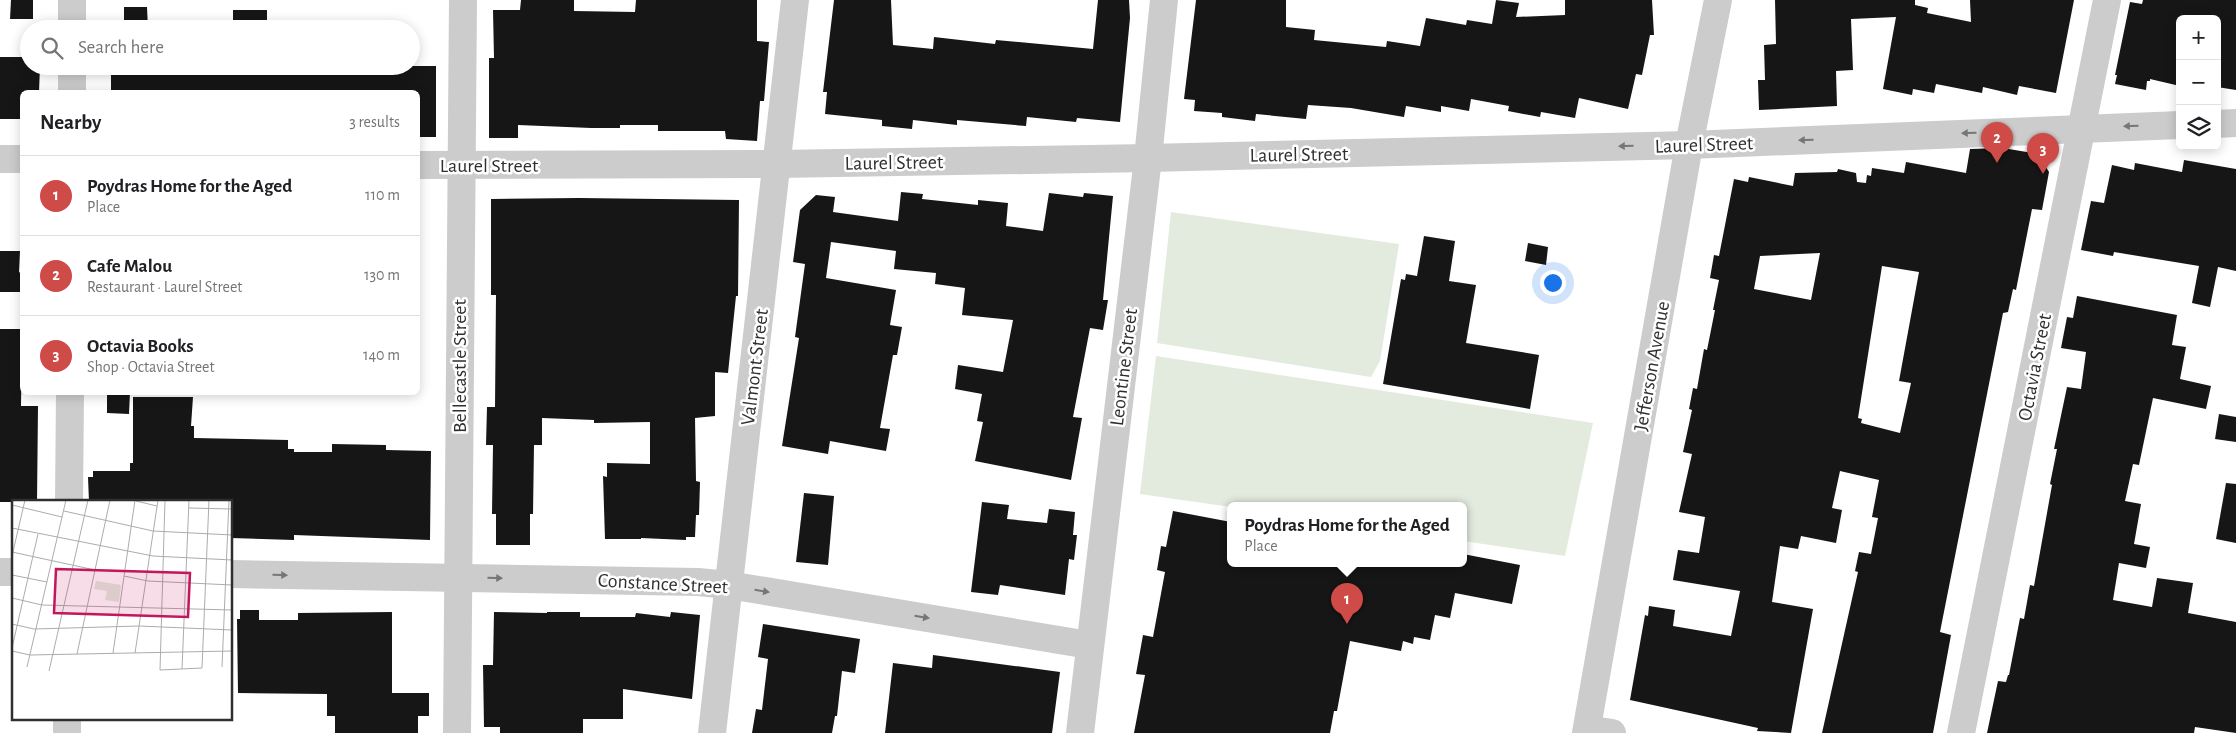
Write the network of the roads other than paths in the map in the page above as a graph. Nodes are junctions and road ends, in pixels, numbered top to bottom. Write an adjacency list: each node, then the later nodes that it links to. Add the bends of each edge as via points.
1 (72, 0): 7 (street)
2 (463, 0): 20 (street, Bellecastle Street)
3 (795, 0): 18 (street, Valmont Street)
4 (1164, 0): 16 (street, Leontine Street)
5 (1718, 0): 14 (street, Jefferson Avenue)
6 (2106, 0): 13 (street, Octavia Street)
7 (72, 20)
8 (72, 75): 9 (street)
9 (72, 90)
10 (2236, 123): 11 (street)
11 (2221, 124)
12 (2176, 125): 13 (street, Laurel Street, one-way to 13)
13 (2081, 128): 14 (street, Laurel Street, one-way to 14); 33 (street, Octavia Street)
14 (1689, 145): 16 (street, Laurel Street, one-way to 16); 28 (street, Jefferson Avenue)
15 (0, 158): 17 (street)
16 (1148, 158): 18 (street, Laurel Street); 26 (street, Leontine Street)
17 (20, 159)
18 (778, 164): 20 (street, Laurel Street); 25 (street, Valmont Street)
19 (420, 165): 20 (street, Laurel Street)
20 (460, 165): 24 (street, Bellecastle Street)
21 (70, 395): 22 (street)
22 (69, 500)
23 (232, 574): 24 (street, Constance Street, one-way to 24)
24 (458, 577): 25 (street, Constance Street, one-way to 25); 30 (street, Bellecastle Street)
25 (729, 585): 26 (street, Constance Street, one-way to 26); 31 (street, Valmont Street)
26 (1089, 645): 32 (street, Leontine Street)
27 (67, 720): 29 (street)
28 (1595, 732)
29 (67, 733)
30 (457, 733)
31 (712, 733)
32 (1080, 733)
33 (1961, 733)

